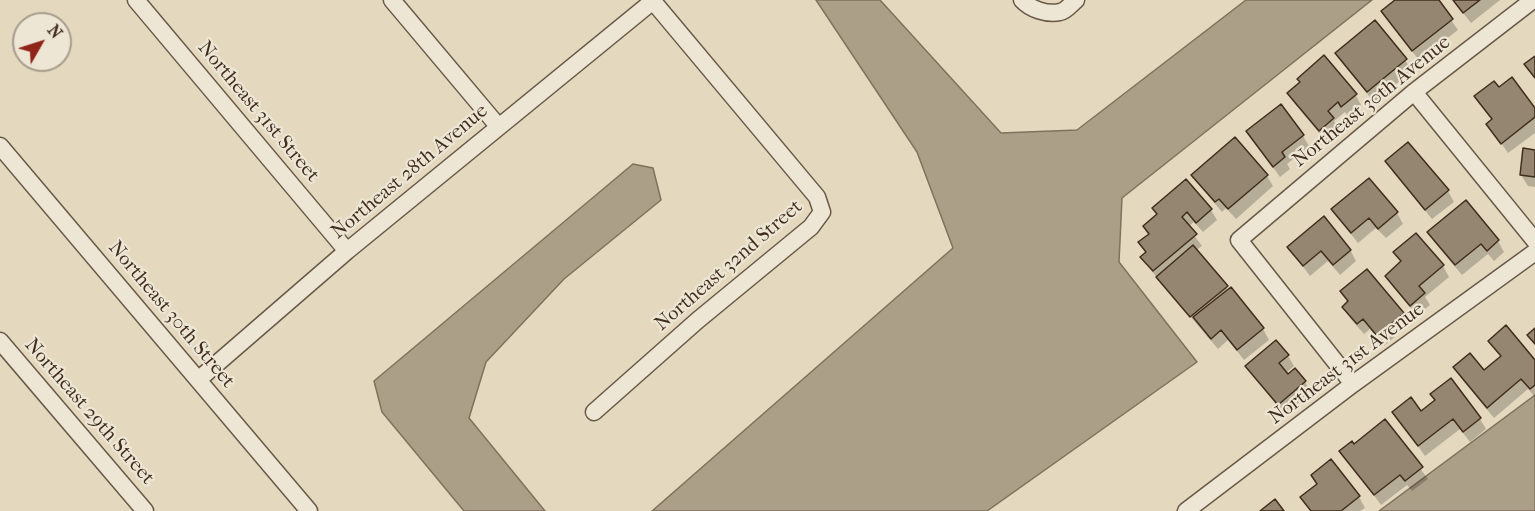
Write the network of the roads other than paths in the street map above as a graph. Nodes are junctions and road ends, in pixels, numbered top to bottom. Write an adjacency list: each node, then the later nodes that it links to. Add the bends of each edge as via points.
1 (136, 0): 11 (street, Northeast 31st Street)
2 (392, 0): 8 (street)
3 (652, 0): 8 (street, Northeast 28th Avenue); 16 (street, Northeast 32nd Street, via 817,197 822,212 811,227)
4 (1022, 0): 5 (street, via 1027,6 1047,13 1062,12)
5 (1076, 0)
6 (1533, 0): 7 (street, Northeast 30th Avenue)
7 (1414, 92): 10 (street); 15 (street, Northeast 30th Avenue, via 1239,240)
8 (498, 126): 11 (street, Northeast 28th Avenue)
9 (0, 146): 14 (street, Northeast 30th Street)
10 (1535, 241)
11 (347, 251): 14 (street, Northeast 28th Avenue)
12 (1535, 252): 15 (street, Northeast 31st Avenue)
13 (0, 341): 17 (street, Northeast 29th Street)
14 (198, 380): 18 (street, Northeast 30th Street)
15 (1353, 384): 19 (street, Northeast 31st Avenue)
16 (594, 412)
17 (146, 511)
18 (309, 511)
19 (1186, 511)

